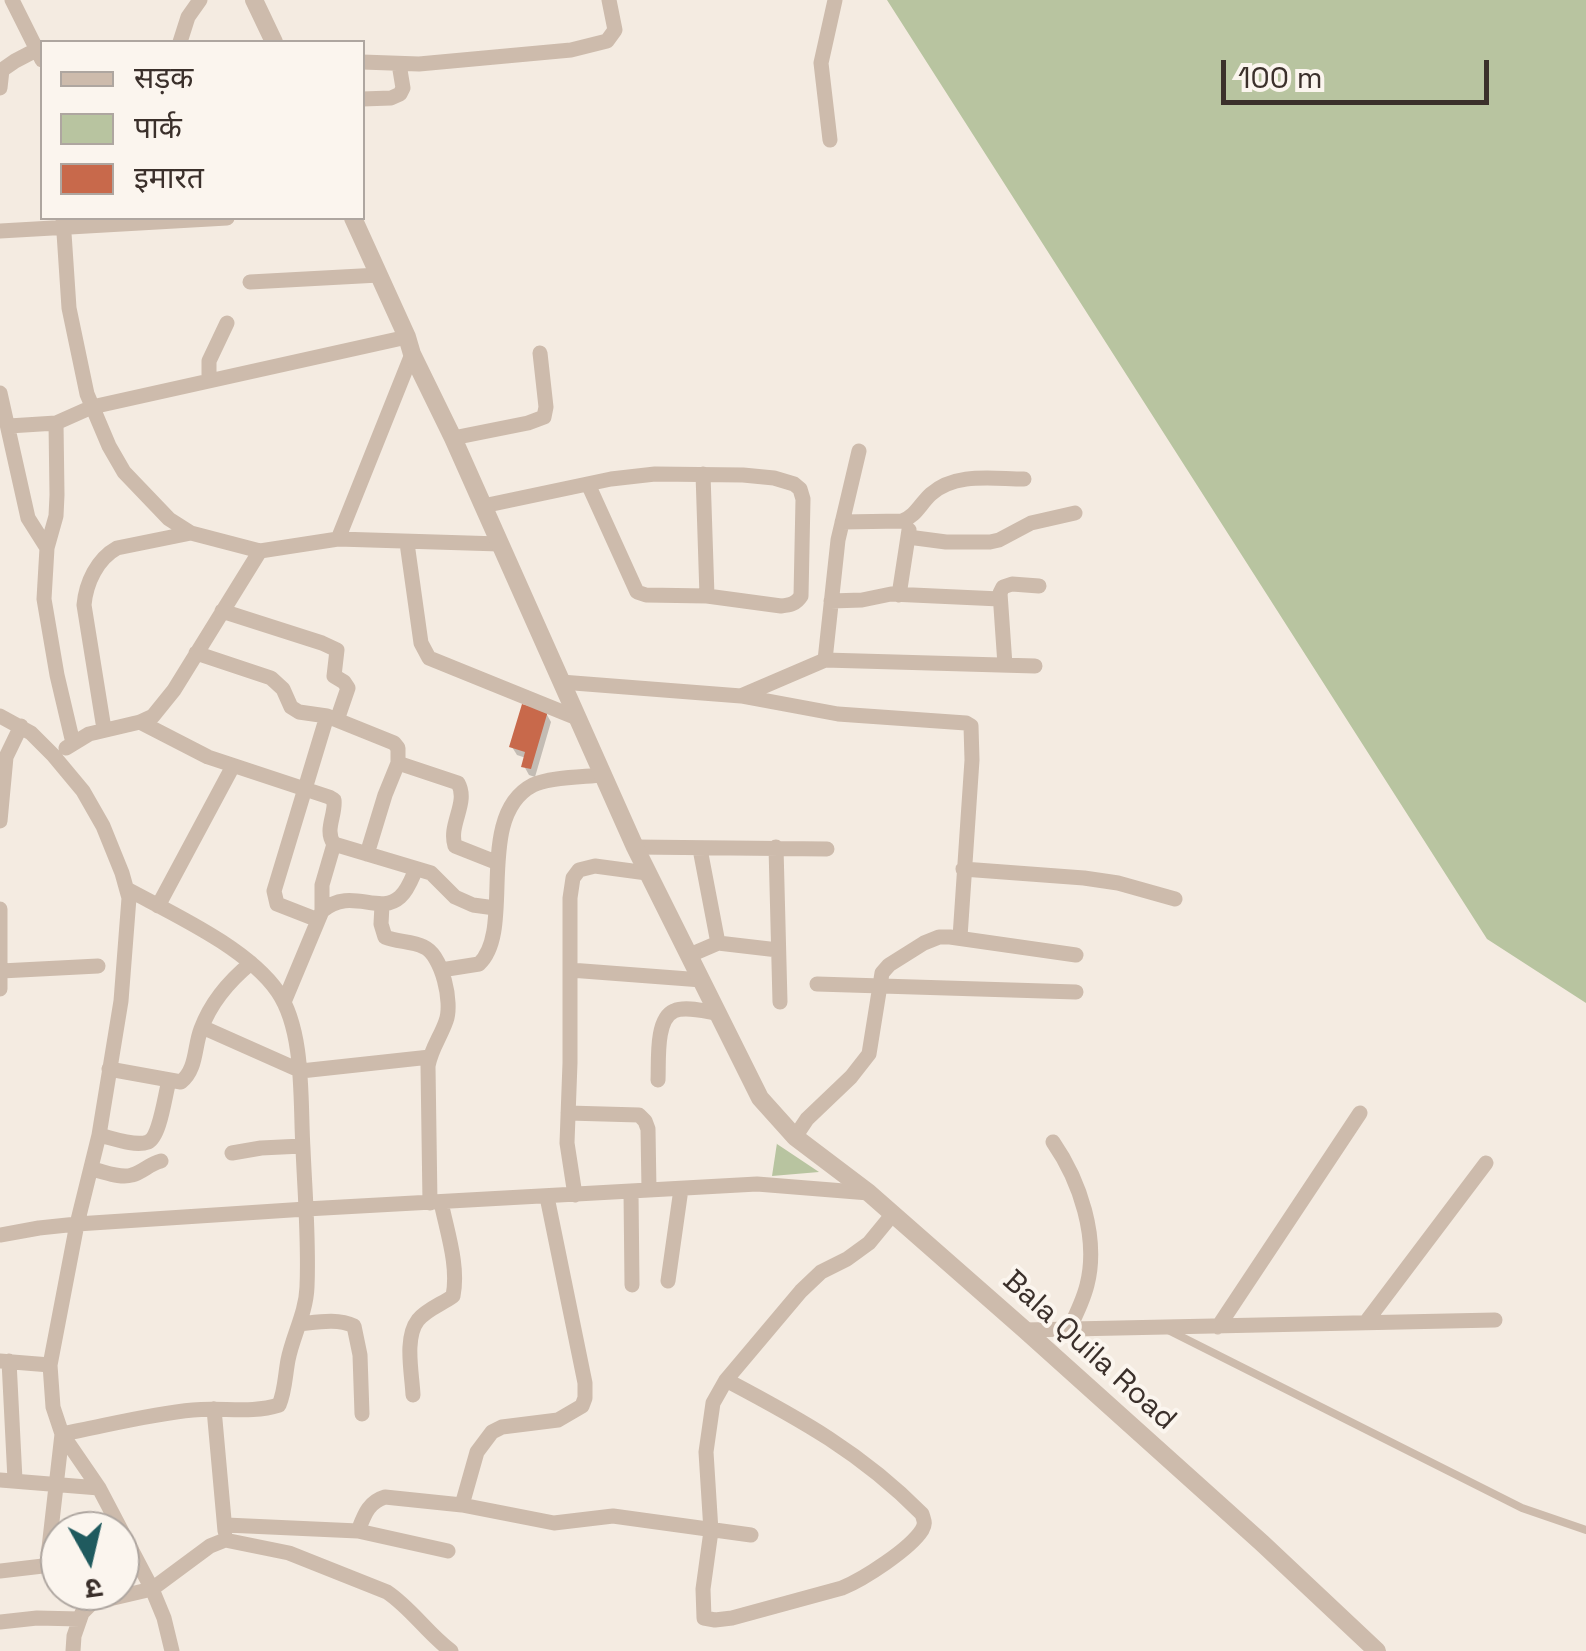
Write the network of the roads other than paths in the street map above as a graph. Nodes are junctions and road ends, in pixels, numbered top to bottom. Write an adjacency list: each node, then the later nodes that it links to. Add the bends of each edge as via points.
1 (12, 0): 8 (street)
2 (200, 0): 6 (street)
3 (254, 0): 7 (street)
4 (609, 0): 10 (street, via 615,30 608,41 590,47)
5 (836, 0): 13 (street, via 821,63)
6 (181, 40)
7 (273, 40)
8 (40, 55): 11 (street, via 2,70)
9 (365, 62): 10 (street)
10 (399, 64): 12 (street, via 400,94)
11 (0, 88)
12 (365, 99)
13 (830, 140)
14 (144, 220): 16 (street)
15 (354, 220): 18 (street, Bala Quila Road)
16 (63, 222): 17 (street); 25 (street, via 72,331)
17 (0, 231)
18 (379, 275): 19 (street); 21 (street, Bala Quila Road)
19 (250, 282)
20 (226, 323): 23 (street, via 208,362)
21 (410, 346): 23 (street); 28 (street, Bala Quila Road); 39 (street)
22 (540, 354): 28 (street, via 544,417)
23 (209, 379): 25 (street)
24 (0, 393): 27 (street)
25 (92, 407): 26 (street); 37 (street, via 124,472)
26 (56, 423): 27 (street); 42 (street, via 57,505)
27 (9, 426): 42 (street, via 28,518)
28 (453, 438): 33 (street, Bala Quila Road)
29 (859, 451): 36 (street)
30 (703, 474): 32 (street); 46 (street); 46 (street, via 794,484 803,512 798,602 781,606)
31 (1024, 479): 35 (street, via 952,481)
32 (588, 484): 33 (street); 46 (street, via 638,592)
33 (483, 506): 41 (street, Bala Quila Road)
34 (1075, 513): 38 (street, via 990,542)
35 (911, 518): 36 (street); 38 (street)
36 (842, 522): 48 (street)
37 (191, 533): 43 (street); 61 (street, via 118,548 106,554 91,579 84,606)
38 (908, 537): 45 (street)
39 (338, 539): 40 (street); 43 (street)
40 (408, 543): 41 (street); 58 (street, via 421,644 429,658)
41 (500, 544): 54 (street, Bala Quila Road)
42 (47, 548): 62 (street, via 44,600)
43 (260, 551): 49 (street)
44 (1039, 586): 47 (street, via 1003,587)
45 (899, 595): 47 (street); 48 (street)
46 (707, 596)
47 (1000, 600): 52 (street)
48 (831, 601): 51 (street)
49 (222, 611): 50 (street); 57 (street, via 337,650 334,676 348,688)
50 (196, 653): 57 (street, via 271,678 291,707); 59 (street, via 164,704)
51 (825, 660): 52 (street); 55 (street)
52 (1005, 664): 53 (street)
53 (1035, 666)
54 (561, 682): 55 (street); 58 (street, Bala Quila Road)
55 (741, 696): 77 (street, via 838,714 971,726)
56 (0, 716): 60 (street)
57 (332, 718): 64 (street, via 394,743); 67 (street)
58 (578, 718): 66 (street, Bala Quila Road)
59 (140, 722): 61 (street); 65 (street)
60 (21, 726): 63 (street); 68 (street, via 6,757)
61 (104, 729): 62 (street)
62 (74, 744): 63 (street)
63 (53, 755): 79 (street, via 96,810)
64 (398, 763): 74 (street); 75 (street, via 458,782 463,793 454,846)
65 (233, 766): 67 (street); 82 (street)
66 (602, 775): 70 (street, Bala Quila Road); 75 (street, via 537,782 527,789 505,818)
67 (305, 790): 69 (street, via 334,800); 85 (street, via 274,898 283,908)
68 (0, 821)
69 (334, 844): 74 (street); 85 (street)
70 (635, 847): 72 (street); 78 (street, Bala Quila Road)
71 (776, 847): 72 (street); 73 (street); 88 (street)
72 (700, 849): 87 (street)
73 (827, 849)
74 (368, 854): 76 (street)
75 (498, 863): 83 (street)
76 (416, 868): 81 (street, via 404,894); 83 (street, via 466,902)
77 (963, 868): 80 (street, via 1074,876); 86 (street)
78 (647, 873): 89 (street, Bala Quila Road); 94 (street, via 578,870 570,898)
79 (127, 888): 82 (street); 106 (street, via 122,990)
80 (1175, 900)
81 (382, 905): 85 (street, via 348,899); 93 (street, via 385,937 429,949)
82 (158, 906): 91 (street)
83 (495, 908): 93 (street, via 484,959)
84 (0, 909): 95 (street)
85 (320, 916): 101 (street)
86 (960, 938): 90 (street); 98 (street, via 924,943 888,965)
87 (718, 943): 88 (street); 89 (street)
88 (778, 950): 102 (street)
89 (690, 955): 96 (street, Bala Quila Road)
90 (1076, 955)
91 (251, 963): 101 (street); 104 (street, via 223,990)
92 (98, 966): 95 (street)
93 (441, 970): 105 (street, via 448,1018)
94 (570, 970): 96 (street); 111 (street)
95 (1, 972): 99 (street)
96 (702, 980): 103 (street, Bala Quila Road)
97 (817, 984): 98 (street)
98 (878, 987): 100 (street); 113 (street, via 869,1054)
99 (0, 989)
100 (1076, 992)
101 (284, 1002): 107 (street)
102 (780, 1002)
103 (716, 1012): 109 (street, via 669,1014 660,1034); 113 (street, Bala Quila Road, via 760,1098)
104 (202, 1026): 107 (street); 108 (street, via 189,1076)
105 (430, 1057): 107 (street); 126 (street)
106 (109, 1069): 108 (street); 112 (street)
107 (300, 1071): 115 (street)
108 (168, 1080): 112 (street, via 148,1142)
109 (658, 1080)
110 (1360, 1113): 136 (street)
111 (568, 1114): 121 (street, via 639,1114 648,1129); 124 (street)
112 (99, 1136): 119 (street)
113 (795, 1137): 123 (street, Bala Quila Road)
114 (1054, 1142): 138 (street, via 1072,1173 1090,1245 1087,1287)
115 (302, 1146): 116 (street); 127 (street)
116 (232, 1153)
117 (161, 1161): 119 (street, via 126,1177)
118 (1486, 1163): 134 (street)
119 (91, 1168): 129 (street)
120 (682, 1189): 121 (street); 123 (street, via 757,1184); 131 (street)
121 (649, 1190): 122 (street)
122 (631, 1192): 124 (street); 132 (street)
123 (870, 1193): 128 (street, Bala Quila Road)
124 (575, 1195): 125 (street)
125 (547, 1197): 126 (street); 150 (street, via 585,1398 558,1420 492,1432 477,1452)
126 (435, 1203): 127 (street); 143 (street, via 455,1286 453,1296 413,1329)
127 (306, 1209): 129 (street); 135 (street, via 307,1288)
128 (892, 1215): 139 (street, Bala Quila Road); 142 (street, via 869,1243 812,1280)
129 (78, 1224): 130 (street); 141 (street)
130 (0, 1235)
131 (668, 1281)
132 (632, 1284)
133 (1495, 1320): 134 (street)
134 (1366, 1322): 136 (street)
135 (300, 1324): 144 (street, via 280,1405); 145 (street, via 354,1326)
136 (1218, 1327): 137 (street)
137 (1164, 1328): 138 (street); 153 (lane, via 1522,1508)
138 (1069, 1329): 139 (street)
139 (1025, 1330): 168 (street, Bala Quila Road)
140 (4, 1361): 141 (street); 147 (street)
141 (50, 1365): 146 (street)
142 (726, 1380): 155 (street, via 707,1434); 155 (street, via 855,1454 924,1520 904,1547 858,1582 715,1620 704,1618 702,1605)
143 (413, 1394)
144 (214, 1409): 146 (street); 156 (street)
145 (362, 1414)
146 (62, 1434): 148 (street); 149 (street)
147 (7, 1480): 148 (street)
148 (54, 1484): 149 (street); 151 (street)
149 (99, 1488): 152 (street)
150 (462, 1505): 154 (street, via 385,1497 367,1509); 155 (street, via 554,1523 613,1516)
151 (54, 1511)
152 (108, 1511)
153 (1586, 1530)
154 (358, 1531): 156 (street); 158 (street)
155 (710, 1531): 157 (street)
156 (225, 1532): 162 (street); 167 (street, via 387,1592)
157 (751, 1535)
158 (448, 1551)
159 (40, 1566): 160 (street)
160 (0, 1571)
161 (140, 1573): 162 (street)
162 (152, 1589): 163 (street, via 92,1602); 166 (street)
163 (80, 1619): 164 (street); 165 (street)
164 (0, 1622)
165 (72, 1651)
166 (172, 1651)
167 (450, 1651)
168 (1377, 1651)

